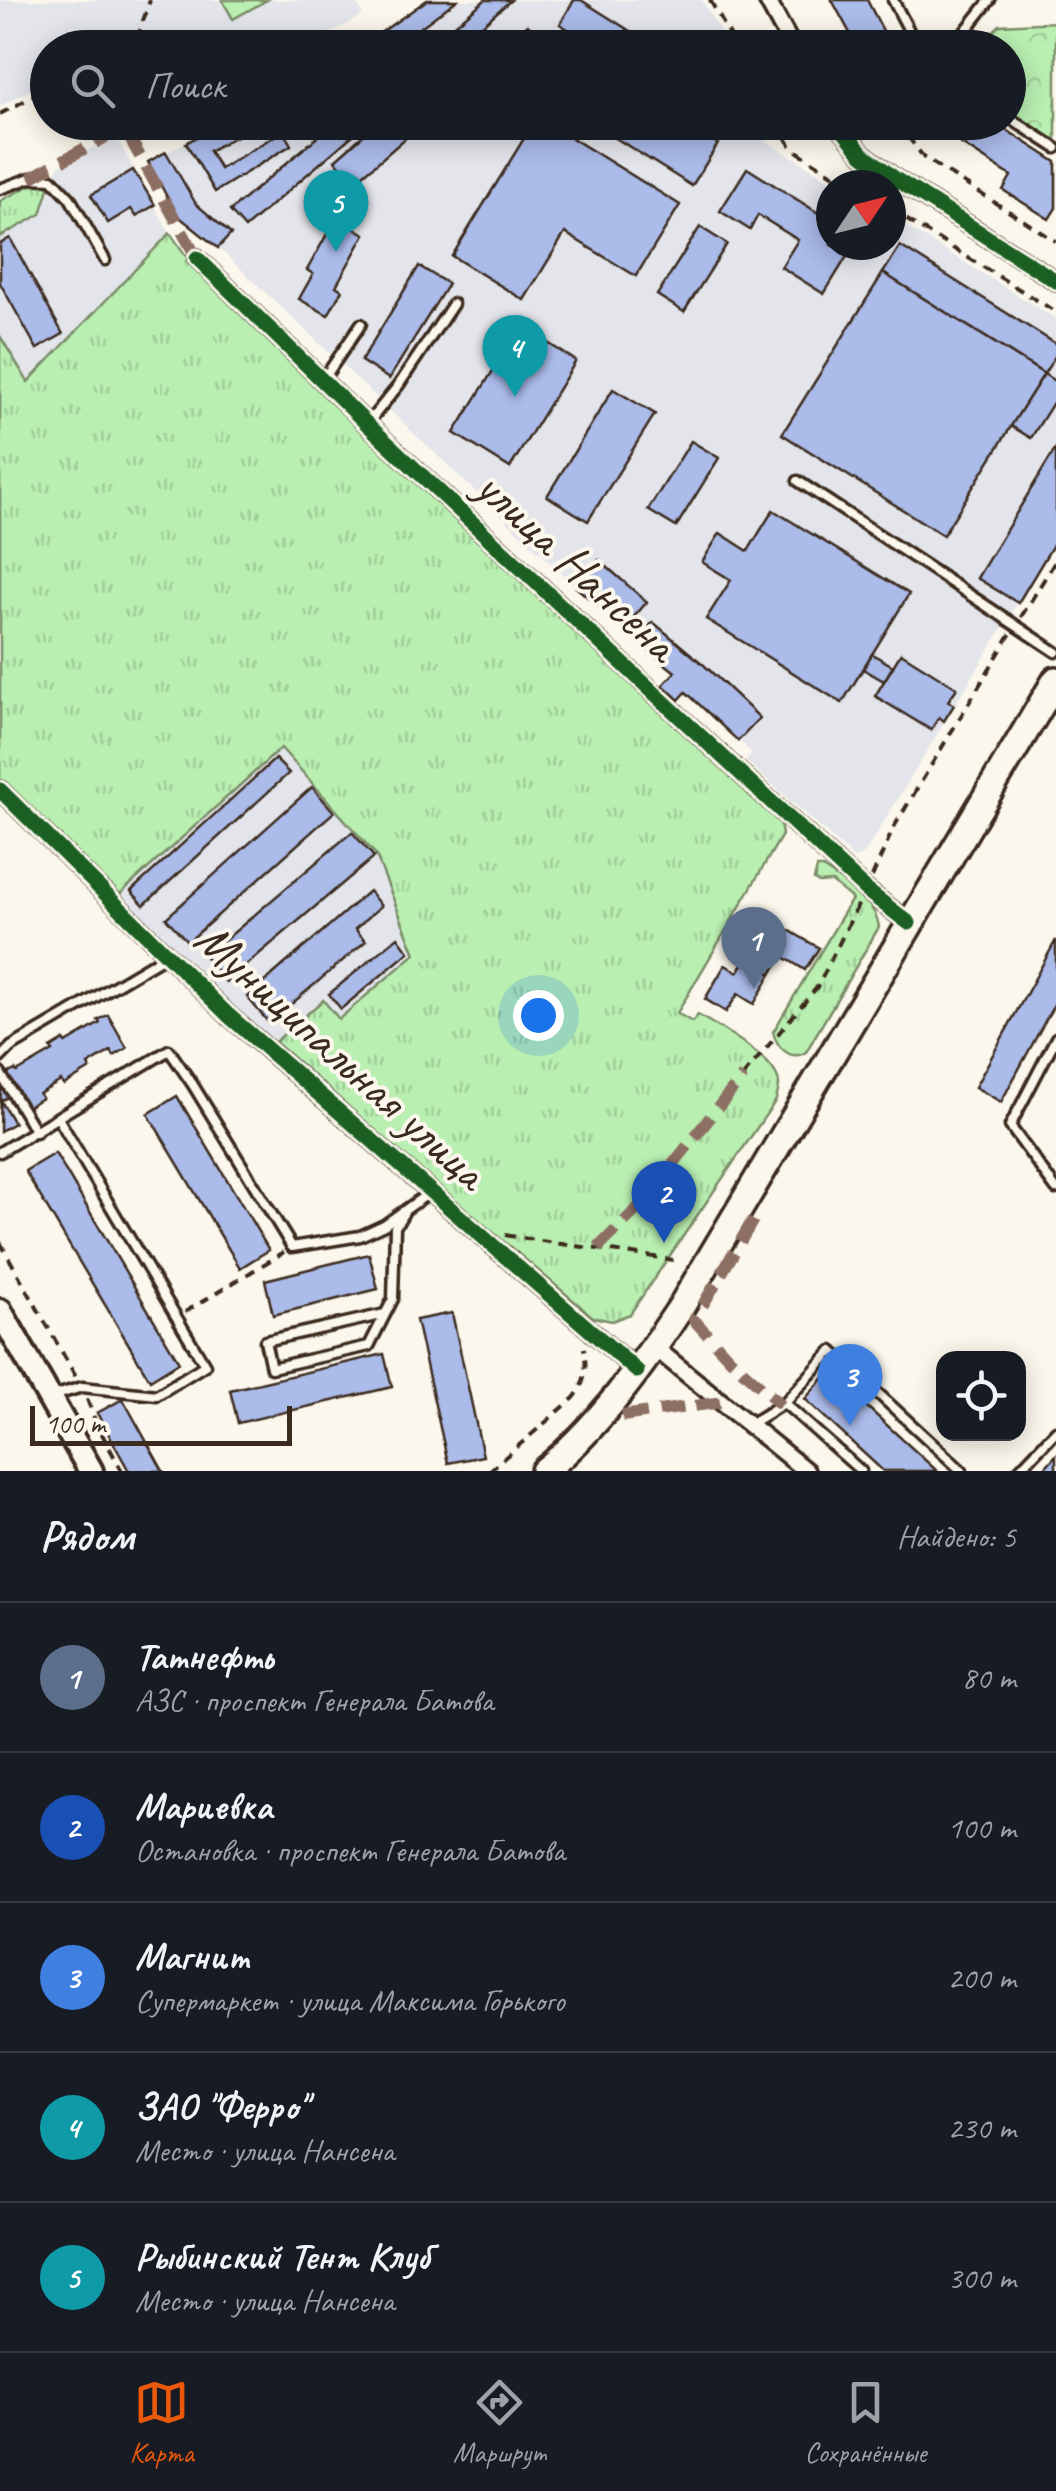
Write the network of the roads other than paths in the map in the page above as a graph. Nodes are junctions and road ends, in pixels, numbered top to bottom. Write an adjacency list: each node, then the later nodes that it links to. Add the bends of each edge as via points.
1 (767, 0): 4 (street)
2 (893, 0): 5 (lane)
3 (990, 0): 6 (lane)
4 (783, 30)
5 (909, 30)
6 (966, 30)
7 (1026, 129): 9 (lane)
8 (852, 140): 13 (street, via 894,178)
9 (1056, 148)
10 (0, 189): 12 (lane, via 30,178 52,179)
11 (197, 258): 16 (street, улица Нансена)
12 (104, 260)
13 (1056, 280)
14 (453, 304): 17 (lane)
15 (361, 324): 16 (lane)
16 (323, 380): 17 (street, улица Нансена)
17 (367, 424): 22 (street, улица Нансена)
18 (798, 481): 19 (lane)
19 (1056, 652)
20 (1056, 680): 22 (main road)
21 (0, 790): 23 (street, Муниципальная улица)
22 (909, 923): 35 (main road)
23 (167, 954): 25 (lane); 31 (street, Муниципальная улица)
24 (1056, 1038): 30 (lane, via 1010,1126)
25 (0, 1058)
26 (0, 1073): 28 (lane)
27 (58, 1118): 28 (lane); 32 (lane, via 168,1050 292,1247 360,1236); 37 (lane, via 205,1365 156,1395 82,1387)
28 (36, 1132): 29 (lane)
29 (0, 1152)
30 (1056, 1190)
31 (431, 1192): 32 (lane); 36 (street, Муниципальная улица)
32 (405, 1210): 34 (lane, via 396,1227 393,1299)
33 (0, 1311): 37 (street)
34 (385, 1314): 34 (lane, via 265,1341 271,1368 369,1346)
35 (654, 1347): 36 (main road); 39 (street)
36 (637, 1371): 43 (main road, via 574,1449)
37 (49, 1396): 42 (street)
38 (784, 1403): 39 (lane); 41 (lane); 46 (lane, via 832,1351)
39 (750, 1424): 44 (street)
40 (1056, 1432): 47 (lane)
41 (850, 1468): 45 (lane)
42 (91, 1471)
43 (544, 1471)
44 (806, 1471)
45 (862, 1471)
46 (962, 1471)
47 (1018, 1471)

